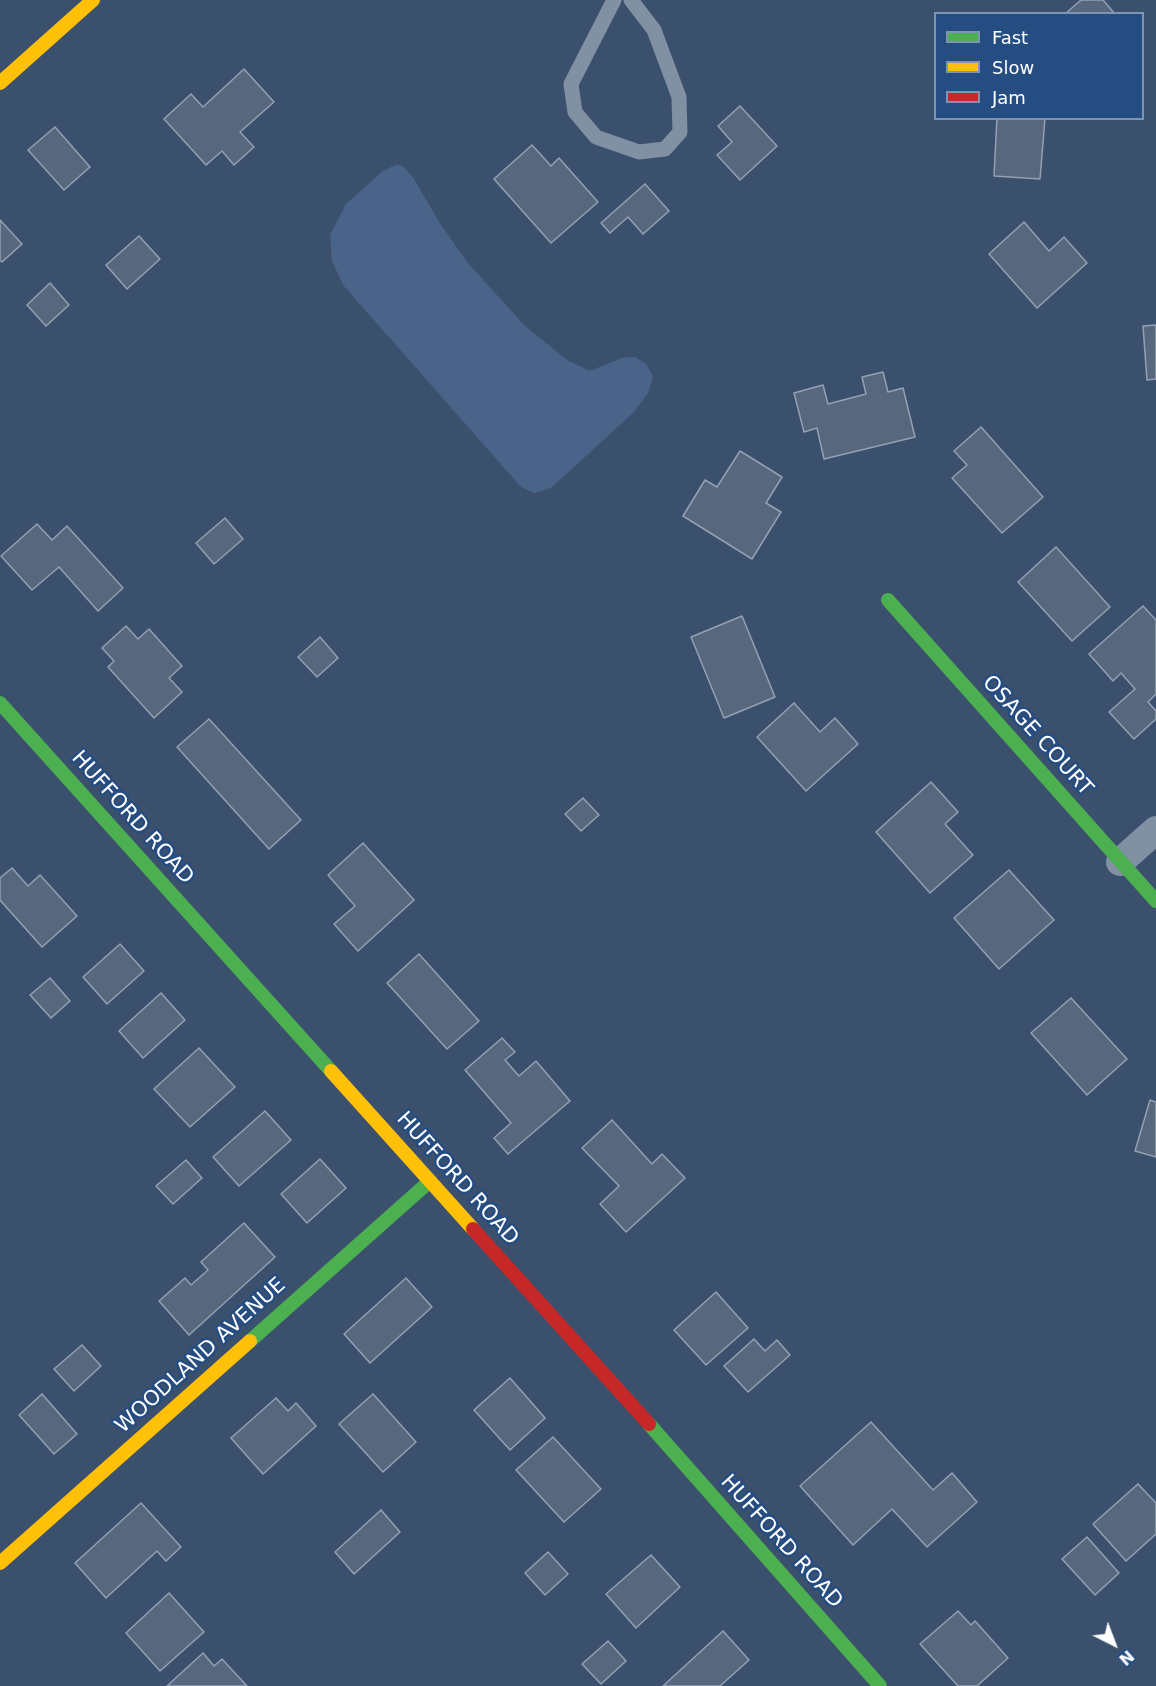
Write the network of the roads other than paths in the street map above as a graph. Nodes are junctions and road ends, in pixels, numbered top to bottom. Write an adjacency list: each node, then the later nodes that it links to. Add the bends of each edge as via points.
1 (93, 0): 4 (street)
2 (614, 0): 3 (lane, via 571,84 575,112 596,137 639,152 665,149 680,132 679,98 654,30)
3 (631, 0)
4 (0, 83)
5 (888, 600): 8 (street, OSAGE COURT)
6 (0, 703): 10 (street, HUFFORD ROAD)
7 (1156, 830): 8 (street)
8 (1120, 862): 9 (street, OSAGE COURT)
9 (1156, 901)
10 (430, 1181): 11 (street, WOODLAND AVENUE); 12 (street, HUFFORD ROAD)
11 (0, 1563)
12 (880, 1686)

